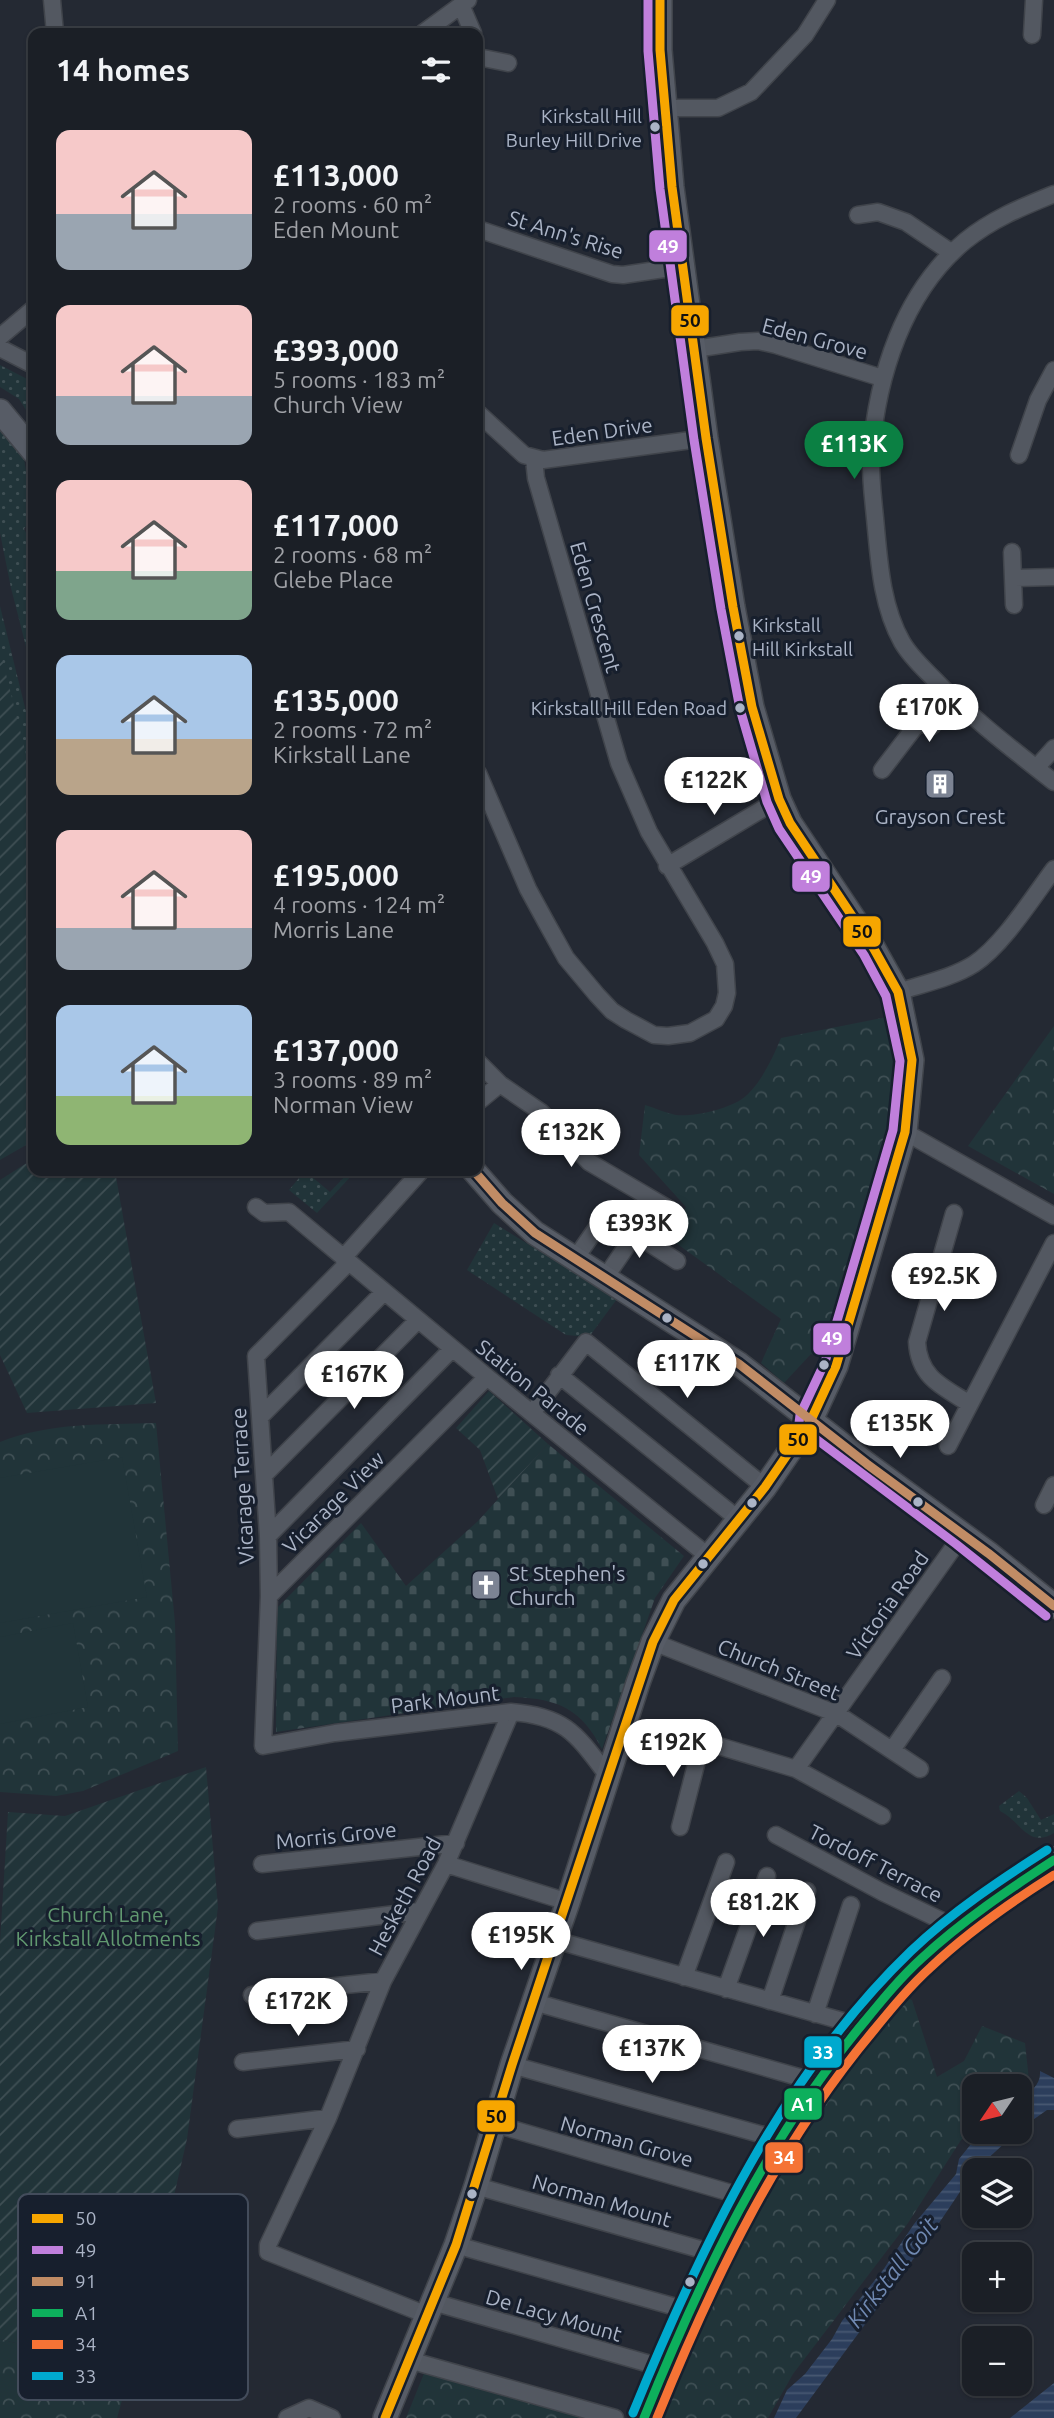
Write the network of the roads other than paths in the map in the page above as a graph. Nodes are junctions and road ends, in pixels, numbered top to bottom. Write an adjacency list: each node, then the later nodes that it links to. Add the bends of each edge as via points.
1 (52, 0): 6 (street)
2 (660, 0): 12 (street)
3 (827, 0): 12 (street, via 805,35 751,92 718,108)
4 (1034, 0): 9 (street)
5 (464, 3): 7 (street); 8 (street)
6 (55, 28)
7 (430, 28)
8 (472, 28)
9 (1032, 35)
10 (483, 58): 11 (street)
11 (508, 63)
12 (664, 108): 17 (street)
13 (1054, 194): 16 (street, via 1007,213)
14 (858, 215): 16 (street, via 878,212 906,222)
15 (483, 231): 17 (street, St Ann's Rise, via 612,274)
16 (952, 253): 24 (street, via 912,306)
17 (684, 266): 21 (street)
18 (28, 313): 19 (street)
19 (0, 337)
20 (0, 348): 22 (street)
21 (695, 349): 24 (street, Eden Grove, via 758,341); 27 (street)
22 (28, 362)
23 (1054, 370): 29 (street)
24 (882, 379): 35 (street, via 871,457 877,546 889,612 909,652)
25 (0, 411): 28 (street)
26 (483, 418): 30 (street, Eden Drive, via 516,449)
27 (706, 438): 30 (street, Eden Drive); 41 (street, via 742,658)
28 (28, 445)
29 (1019, 455)
30 (534, 459): 42 (street, Eden Crescent, via 619,763)
31 (1012, 552): 33 (street)
32 (1054, 577): 33 (street)
33 (1013, 578): 34 (street)
34 (1014, 605)
35 (955, 702): 37 (street); 38 (street, via 932,726 918,723)
36 (1054, 748): 37 (street)
37 (1036, 768): 39 (street)
38 (882, 770)
39 (1054, 782)
40 (483, 786): 42 (street, Eden Crescent, via 528,889 566,958 612,1011 640,1029 668,1036 690,1033 716,1019 724,1006 728,981 715,943)
41 (779, 799): 42 (street); 44 (street)
42 (667, 866)
43 (1054, 869): 44 (street, via 996,945 973,965)
44 (898, 992): 48 (street, via 912,1060)
45 (483, 1067): 46 (street)
46 (500, 1084): 47 (street); 52 (street, via 541,1112 589,1162)
47 (483, 1098)
48 (905, 1132): 55 (street); 69 (street, via 840,1353)
49 (416, 1176): 57 (street, Vicarage Terrace)
50 (478, 1176): 58 (street, via 535,1233)
51 (256, 1208): 57 (street, Station Parade, via 264,1213 289,1212)
52 (669, 1209)
53 (607, 1213): 58 (street)
54 (954, 1213): 66 (street, via 917,1353 927,1374)
55 (1054, 1216)
56 (1054, 1243): 66 (street)
57 (341, 1257): 61 (street, Station Parade); 68 (street, Vicarage Terrace, via 256,1356)
58 (575, 1259): 60 (street)
59 (677, 1261): 60 (street, via 635,1234)
60 (605, 1278): 69 (street, via 739,1364)
61 (384, 1292): 62 (street, Station Parade); 68 (street)
62 (418, 1320): 63 (street, Station Parade); 71 (street)
63 (452, 1349): 65 (street, Station Parade); 77 (street)
64 (559, 1375): 67 (street); 73 (street, via 586,1342); 75 (street)
65 (487, 1377): 67 (street, Station Parade); 79 (street, Vicarage View)
66 (970, 1404): 70 (street)
67 (532, 1413): 78 (street, Station Parade)
68 (260, 1418): 71 (street, Vicarage Terrace)
69 (811, 1420): 73 (street); 76 (street)
70 (948, 1446)
71 (264, 1475): 77 (street, Vicarage Terrace)
72 (1054, 1485): 74 (street)
73 (765, 1487): 75 (street)
74 (1044, 1505)
75 (738, 1519): 78 (street)
76 (963, 1534): 80 (street); 84 (street, Victoria Road)
77 (268, 1536): 79 (street, Vicarage Terrace)
78 (708, 1556): 81 (street, via 674,1600)
79 (269, 1596): 85 (street, Vicarage Terrace)
80 (1054, 1606)
81 (663, 1645): 84 (street, Church Street); 89 (street, via 638,1682)
82 (943, 1678): 86 (street)
83 (511, 1712): 85 (street, Park Mount, via 334,1732); 89 (street, Park Mount, via 561,1724 579,1737); 93 (street, Hesketh Road)
84 (837, 1714): 86 (street, Church Street); 87 (street, Victoria Road)
85 (263, 1746)
86 (892, 1750): 88 (street, Church Street)
87 (796, 1769): 90 (street); 91 (street, via 702,1741)
88 (919, 1769)
89 (608, 1776): 100 (street)
90 (883, 1816)
91 (680, 1827)
92 (776, 1835): 103 (street, Tordoff Terrace)
93 (456, 1843): 96 (street, Morris Grove); 97 (street, Hesketh Road)
94 (1054, 1860): 103 (main road)
95 (726, 1862): 106 (street)
96 (262, 1864)
97 (446, 1864): 100 (street); 102 (street, Hesketh Road)
98 (767, 1876): 108 (street)
99 (807, 1891): 110 (street)
100 (568, 1902): 105 (street)
101 (851, 1905): 112 (street)
102 (421, 1910): 104 (street); 107 (street, Hesketh Road)
103 (957, 1928): 113 (main road, via 920,1960)
104 (257, 1931)
105 (555, 1940): 106 (street); 111 (street)
106 (684, 1977): 108 (street)
107 (383, 1980): 109 (street); 114 (street, Hesketh Road)
108 (726, 1989): 110 (street)
109 (252, 1996)
110 (770, 2001): 112 (street)
111 (534, 2002): 116 (street); 117 (street)
112 (815, 2014): 113 (street)
113 (859, 2026): 117 (main road)
114 (357, 2049): 115 (street); 118 (street, Hesketh Road)
115 (243, 2062)
116 (512, 2065): 119 (street); 121 (street)
117 (816, 2082): 121 (main road)
118 (328, 2118): 120 (street); 125 (street, Hesketh Road)
119 (495, 2124): 122 (street); 123 (street, Norman Grove)
120 (237, 2129)
121 (781, 2140): 123 (main road)
122 (476, 2186): 124 (street); 126 (street, Norman Mount)
123 (748, 2197): 126 (main road)
124 (456, 2245): 127 (street); 128 (street)
125 (268, 2252): 127 (street, De Lacy Mount, via 363,2290)
126 (717, 2254): 128 (main road)
127 (430, 2309): 129 (street); 130 (street, De Lacy Mount)
128 (690, 2311): 130 (main road)
129 (409, 2360): 133 (street); 134 (street)
130 (664, 2368): 135 (main road)
131 (287, 2418): 132 (street, via 309,2408)
132 (332, 2418)
133 (385, 2418)
134 (615, 2418)
135 (644, 2418)

